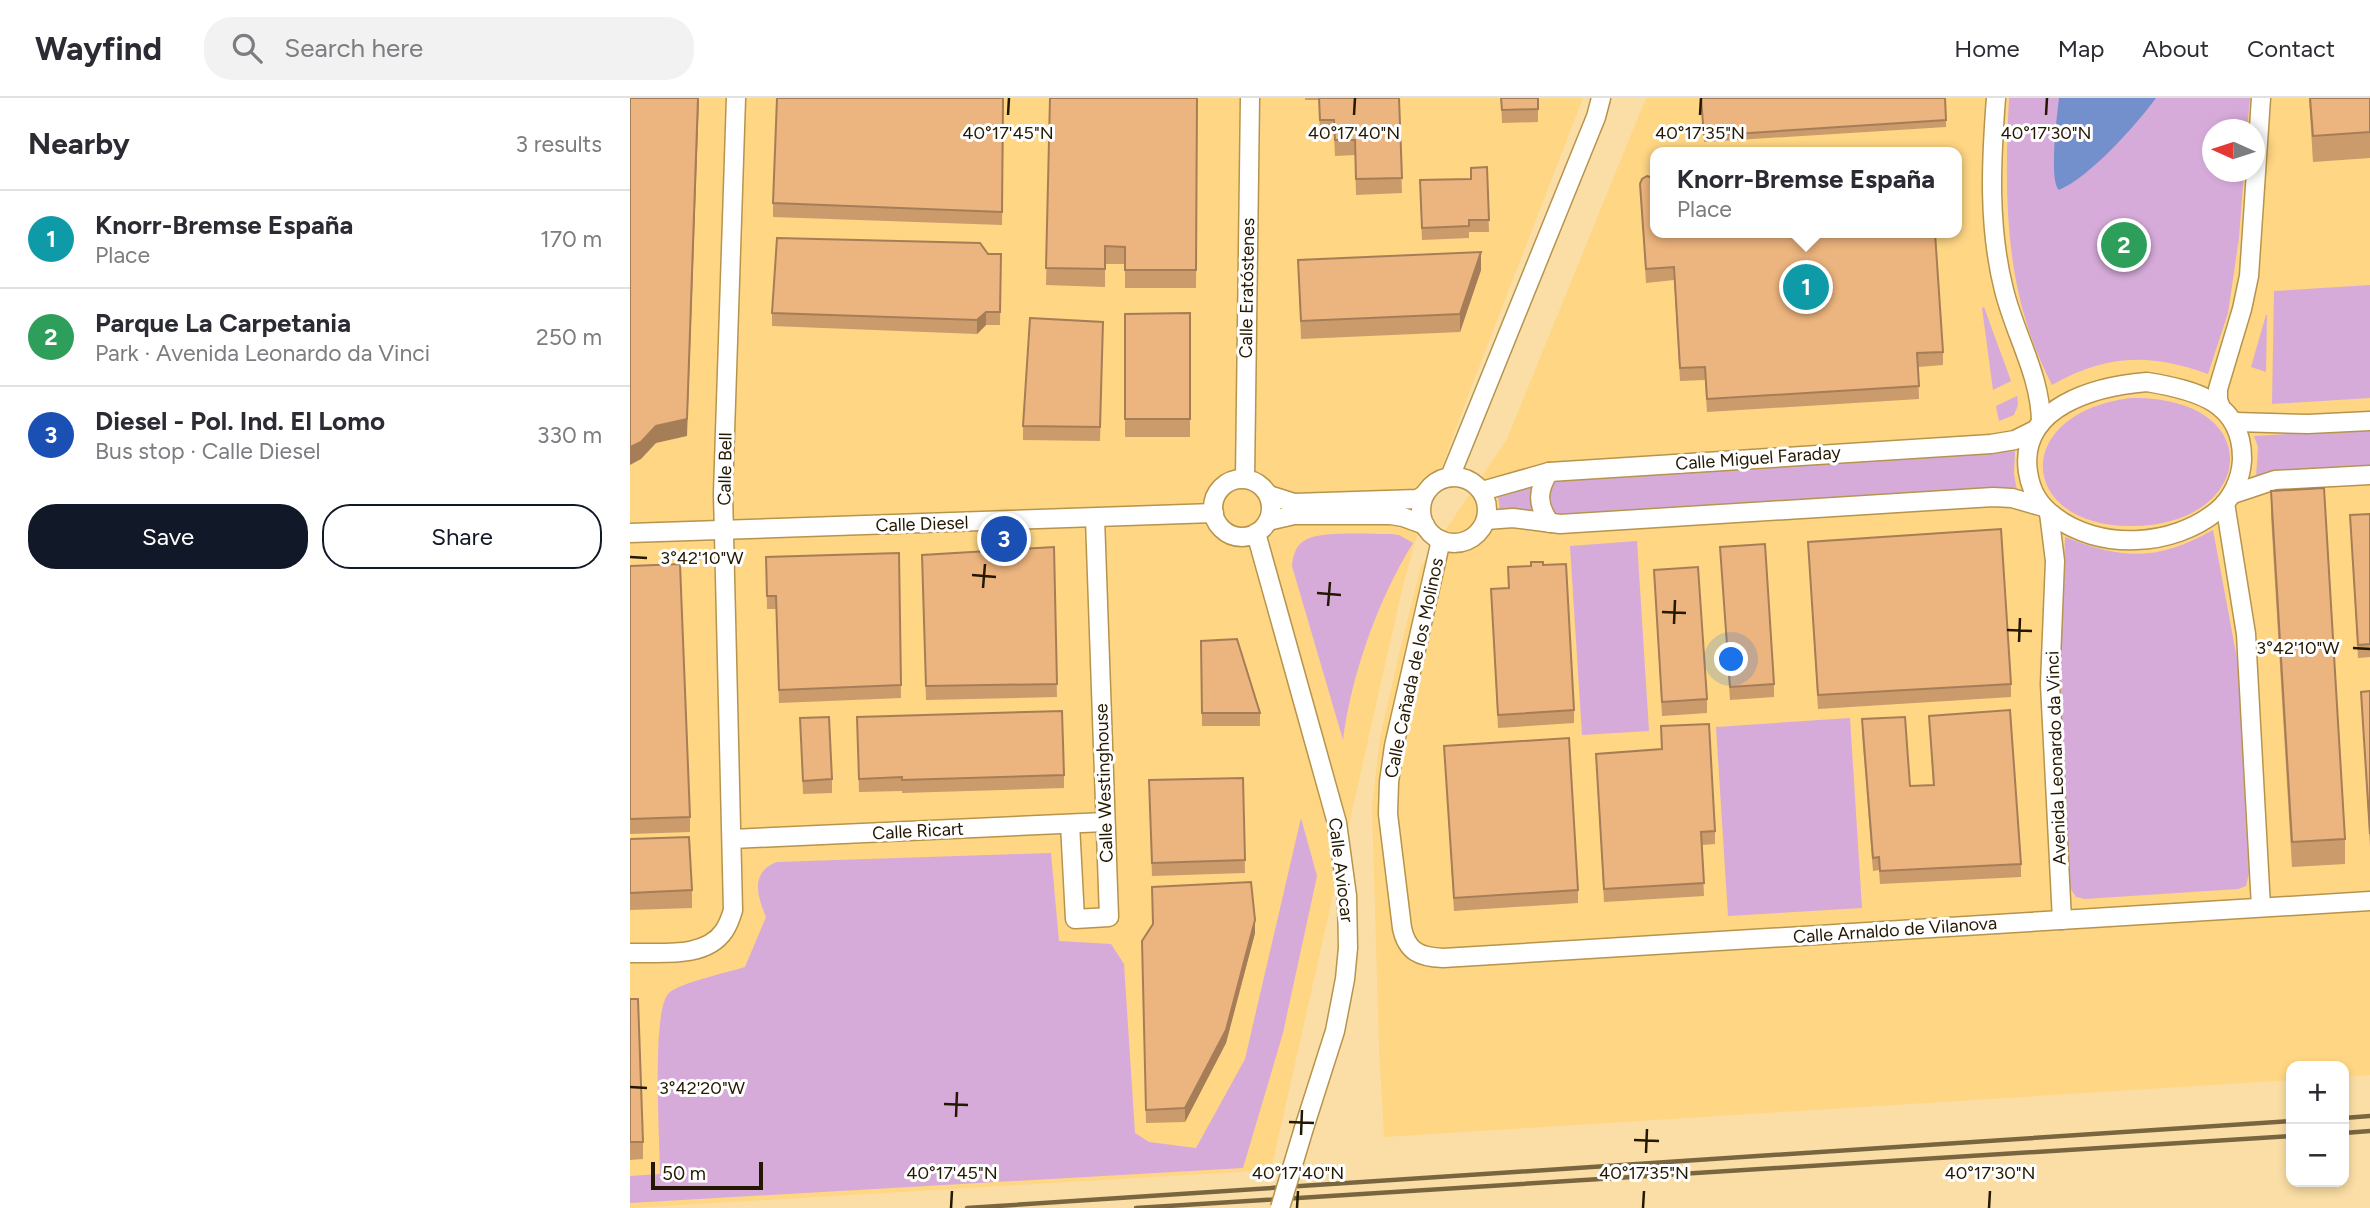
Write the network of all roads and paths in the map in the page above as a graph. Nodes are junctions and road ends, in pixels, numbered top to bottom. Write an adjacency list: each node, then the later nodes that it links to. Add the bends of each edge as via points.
1 (736, 98): 25 (street, Calle Bell)
2 (1250, 98): 13 (street, Calle Eratóstenes)
3 (1601, 98): 12 (street)
4 (1996, 98): 9 (street, via 1994,232 2004,292 2040,393)
5 (2261, 98): 6 (street, via 2249,276 2218,389)
6 (2221, 408): 8 (street); 9 (street, via 2177,387 2125,384 2079,396)
7 (2370, 421): 8 (street)
8 (2235, 422): 17 (street, via 2242,447 2241,472)
9 (2038, 426): 10 (street, Calle Miguel Faraday, via 2015,440 1991,443); 18 (street, via 2028,469)
10 (1549, 472): 14 (street, Calle Miguel Faraday); 22 (street, via 1539,502)
11 (2370, 475): 17 (street, via 2275,480)
12 (1450, 477): 14 (street, via 1468,480); 16 (street, via 1439,480)
13 (1245, 478): 15 (street, via 1257,482); 19 (street, via 1222,487)
14 (1482, 491): 21 (street)
15 (1269, 495): 16 (street, via 1294,503 1417,499); 24 (street, via 1271,505)
16 (1424, 495): 23 (street)
17 (2229, 498): 18 (street, via 2218,511 2194,525 2134,541 2086,535); 32 (street, via 2246,634)
18 (2044, 509): 22 (street, via 2012,498 1993,498); 33 (street, Avenida Leonardo da Vinci, via 2055,561 2050,684)
19 (1214, 513): 20 (street, Calle Diesel); 24 (street, via 1230,534 1238,536)
20 (1096, 518): 25 (street, Calle Diesel); 28 (street, Calle Westinghouse)
21 (1486, 520): 22 (street); 27 (street, via 1473,538 1451,543)
22 (1549, 523)
23 (1424, 525): 24 (street, via 1391,515 1293,515); 27 (street)
24 (1262, 527): 36 (street, Calle Aviocar, bridge, via 1337,823 1347,896 1348,948 1335,1031)
25 (724, 530): 26 (street, Calle Diesel); 30 (street, Calle Bell)
26 (630, 533)
27 (1441, 540): 35 (street, Calle Cañada de los Molinos, via 1389,782 1388,814 1402,928 1405,941)
28 (1105, 822): 29 (street, Calle Ricart); 29 (street, Calle Westinghouse, via 1109,918 1075,919)
29 (1070, 824): 30 (street, Calle Ricart)
30 (732, 839): 34 (street, Calle Bell, via 733,910 725,930 711,944 691,951)
31 (2370, 901): 32 (street, Calle Arnaldo de Vilanova)
32 (2262, 907): 33 (street, Calle Arnaldo de Vilanova)
33 (2062, 920): 35 (street, Calle Arnaldo de Vilanova, via 1443,958)
34 (630, 953)
35 (1421, 954)
36 (1280, 1208)

